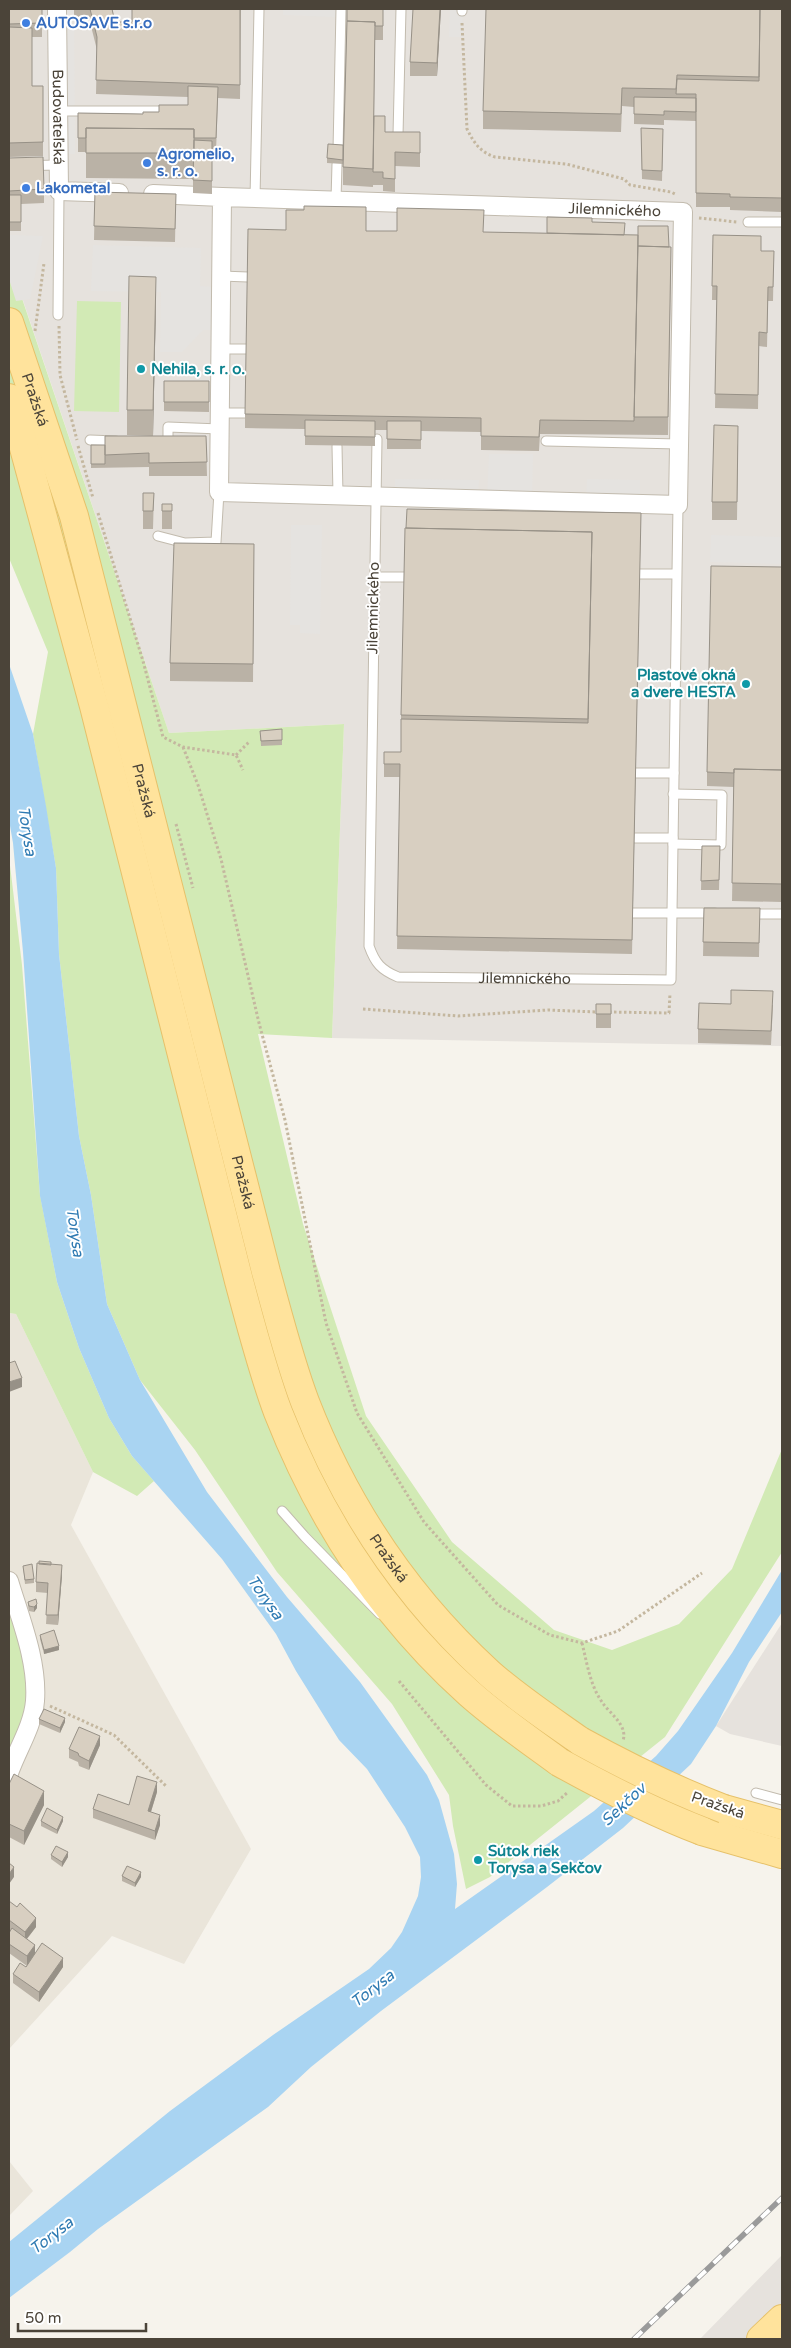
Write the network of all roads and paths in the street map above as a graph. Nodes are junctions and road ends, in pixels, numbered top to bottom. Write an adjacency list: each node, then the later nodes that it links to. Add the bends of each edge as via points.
1 (57, 9): 7 (street, Budovateľská)
2 (259, 9): 16 (lane)
3 (341, 9): 9 (lane)
4 (401, 9): 8 (lane)
5 (462, 10): 15 (path, via 467,129 485,153 495,157 566,164 624,179 630,185)
6 (178, 110): 7 (lane)
7 (58, 111): 11 (street, Budovateľská)
8 (398, 135)
9 (338, 150)
10 (337, 164): 17 (lane)
11 (59, 165): 12 (lane); 13 (street, Budovateľská)
12 (9, 166)
13 (60, 191): 14 (street, Jilemnického); 24 (lane, Budovateľská)
14 (222, 196): 16 (street, Jilemnického); 22 (street)
15 (678, 196)
16 (255, 198): 17 (street, Jilemnického)
17 (336, 200): 37 (street, Jilemnického, via 683,212)
18 (693, 214): 19 (path, via 702,220)
19 (748, 222): 20 (lane)
20 (782, 222)
21 (45, 255): 26 (path)
22 (222, 276): 23 (lane); 27 (street)
23 (248, 277)
24 (58, 315): 49 (path, via 60,375 82,463 163,737)
25 (9, 322): 54 (main road, Pražská, via 74,516)
26 (35, 334)
27 (221, 349): 28 (lane); 31 (street)
28 (246, 349)
29 (9, 398): 56 (main road, Pražská)
30 (245, 413): 31 (lane)
31 (220, 421): 35 (lane, via 168,427 168,442); 39 (street)
32 (377, 439): 41 (lane, Jilemnického)
33 (90, 440): 34 (lane)
34 (129, 441)
35 (148, 441)
36 (546, 441): 37 (lane)
37 (678, 444): 42 (street, Jilemnického)
38 (338, 446): 40 (lane)
39 (219, 492): 40 (street); 43 (lane, via 216,542 185,543)
40 (338, 495): 41 (street)
41 (376, 496): 42 (street); 46 (lane, Jilemnického)
42 (678, 505): 45 (lane, Jilemnického)
43 (158, 536)
44 (640, 574): 45 (lane)
45 (676, 574): 53 (lane, Jilemnického)
46 (374, 577): 47 (lane); 70 (lane, Jilemnického, via 368,946 374,961 382,970 398,977)
47 (404, 577)
48 (250, 742): 50 (path)
49 (183, 747): 50 (path); 73 (path, via 222,859 285,1120 326,1323 358,1413 424,1522 498,1605 550,1635 582,1643 618,1631)
50 (236, 755): 51 (path)
51 (243, 770)
52 (636, 773): 53 (lane)
53 (674, 773): 55 (lane, Jilemnického)
54 (144, 787): 57 (lane); 68 (main road, Pražská)
55 (674, 794): 60 (lane, Jilemnického); 60 (lane, via 722,795 721,845)
56 (118, 800): 61 (lane); 69 (main road, Pražská)
57 (160, 818)
58 (174, 821): 62 (path)
59 (634, 838): 60 (lane)
60 (673, 841): 64 (lane, Jilemnického)
61 (120, 852)
62 (194, 893)
63 (633, 913): 64 (lane)
64 (672, 913): 65 (lane); 70 (lane, Jilemnického)
65 (782, 914)
66 (187, 921): 68 (lane)
67 (143, 941): 69 (lane)
68 (188, 965): 81 (main road, Pražská, bridge, via 291,1363 326,1453 351,1502 409,1588 489,1673 537,1712 580,1741 654,1780 724,1809)
69 (163, 980): 75 (main road, Pražská, via 239,1281 278,1411 326,1515 353,1559)
70 (671, 980): 71 (path, via 669,1014 548,1010 458,1016)
71 (363, 1009)
72 (282, 1511): 75 (lane, via 375,1611)
73 (702, 1573)
74 (9, 1581): 76 (street, via 34,1677)
75 (410, 1633): 82 (main road, Pražská, bridge, via 470,1693 559,1762 658,1814 702,1831)
76 (35, 1702): 77 (street); 78 (path, via 114,1735)
77 (9, 1773)
78 (166, 1786)
79 (756, 1793): 80 (lane)
80 (782, 1800)
81 (782, 1825)
82 (782, 1854)
83 (782, 2319): 84 (main road)
84 (761, 2339)

